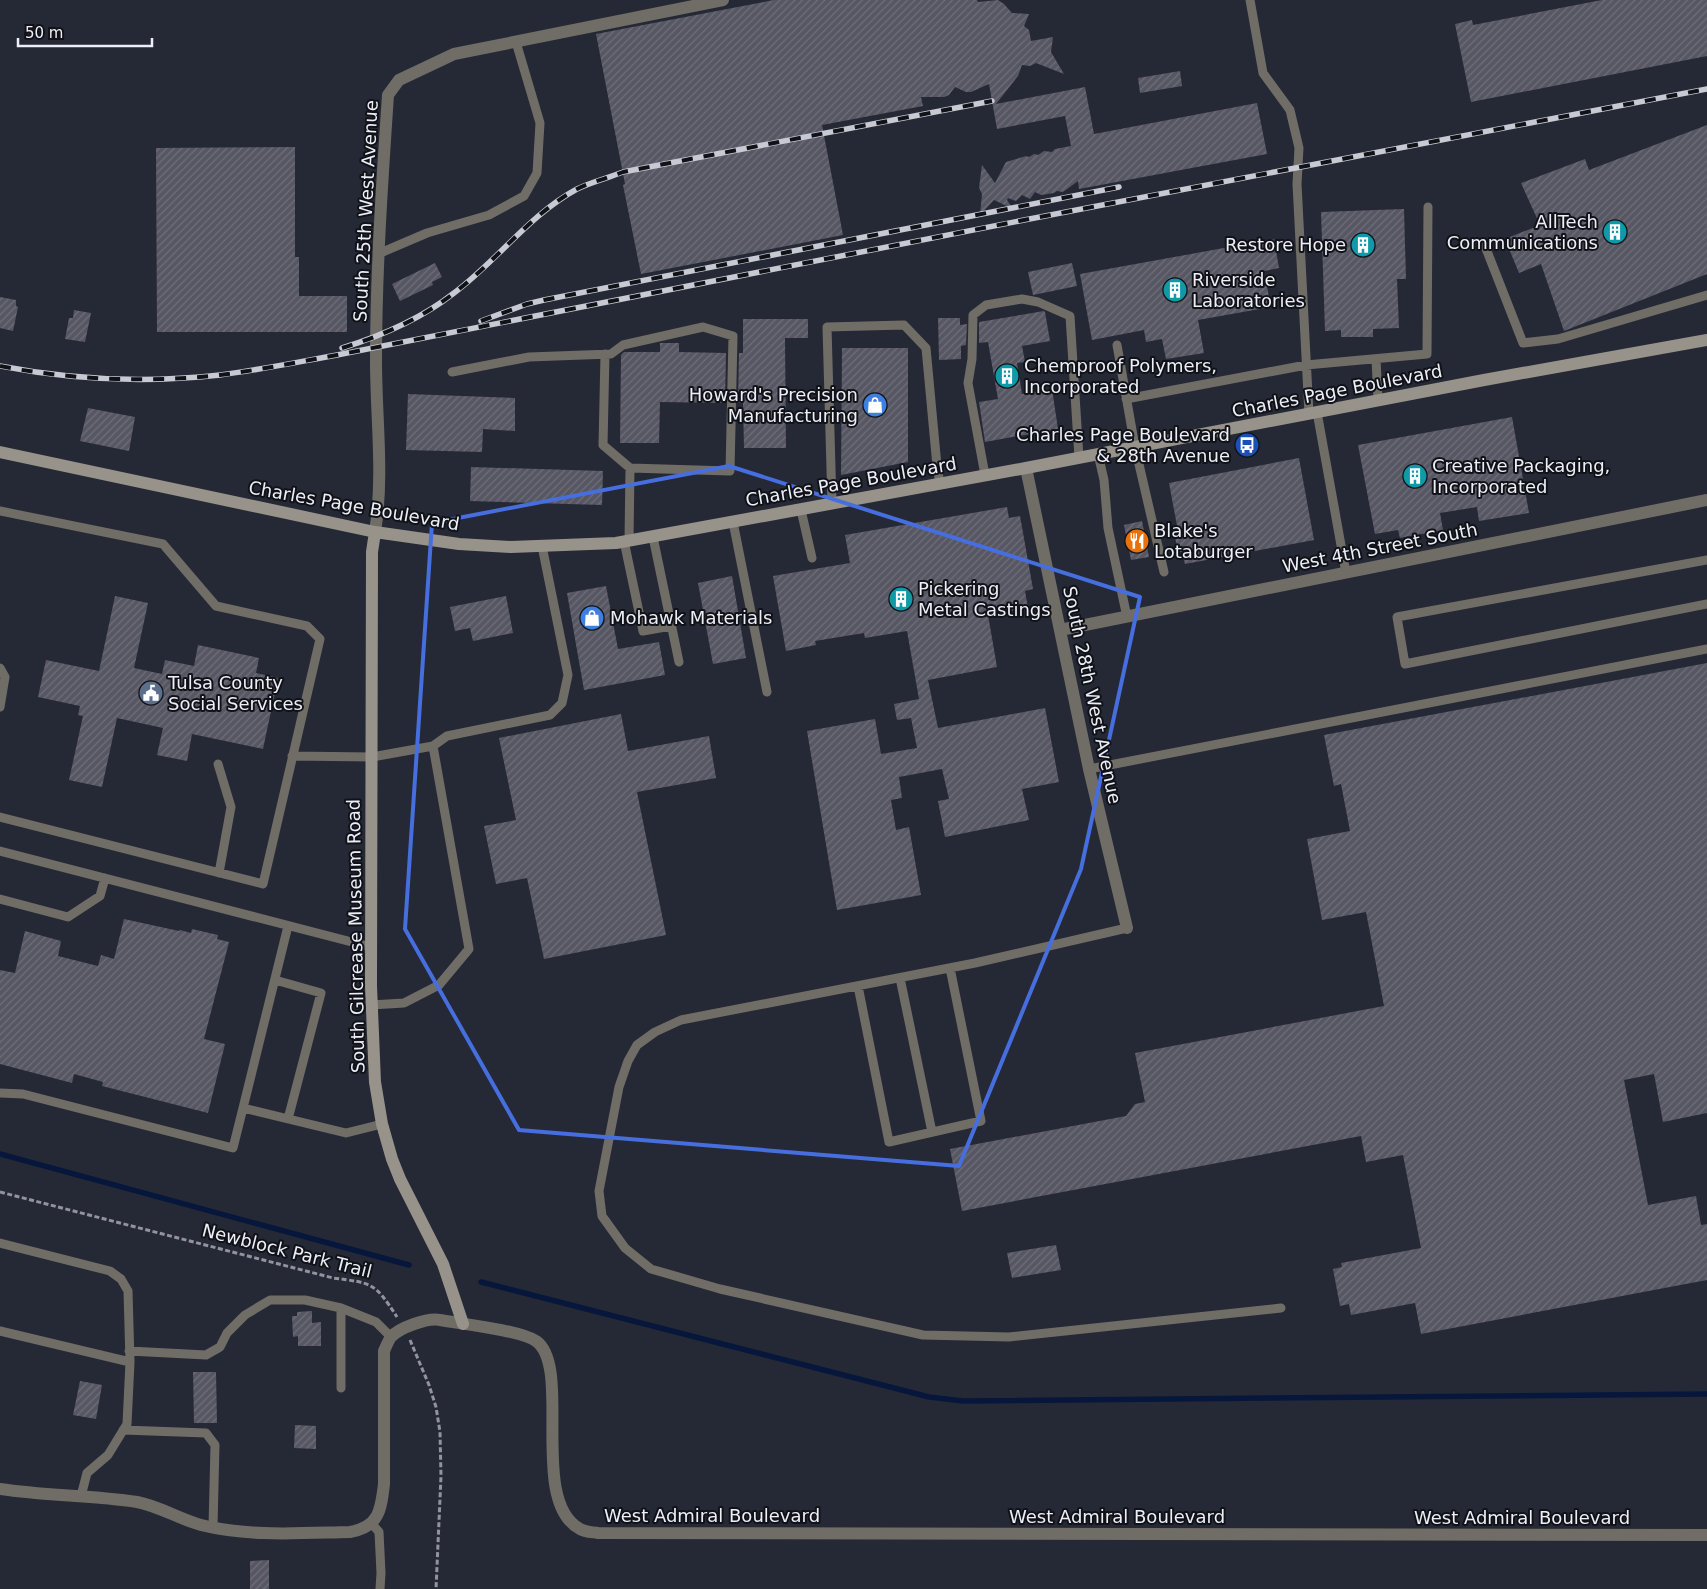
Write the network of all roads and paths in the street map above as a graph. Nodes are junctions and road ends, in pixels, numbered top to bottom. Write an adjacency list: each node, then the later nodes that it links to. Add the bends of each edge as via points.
1 (723, 0): 3 (street, South 25th West Avenue)
2 (1250, 0): 12 (lane, via 1263,74 1290,110 1299,148 1297,184)
3 (516, 42): 6 (street, South 25th West Avenue, via 454,54 399,80 388,95); 6 (lane, via 540,122 537,173 524,196 489,215 428,232)
4 (1428, 207): 11 (lane, via 1427,354)
5 (1484, 246): 7 (lane, via 1523,342 1558,339)
6 (378, 254): 30 (street, South 25th West Avenue, via 376,362 380,502)
7 (1707, 295)
8 (1707, 340): 15 (main road, Charles Page Boulevard)
9 (1117, 346): 14 (lane)
10 (605, 354): 13 (lane, via 529,357); 21 (lane, via 602,445); 21 (lane, via 611,354 623,345 703,327 733,336 730,471)
11 (1376, 359): 12 (lane); 15 (lane)
12 (1306, 365): 14 (lane); 16 (lane)
13 (452, 372)
14 (1126, 399): 17 (lane)
15 (1378, 400): 16 (main road, Charles Page Boulevard)
16 (1313, 413): 17 (main road, Charles Page Boulevard); 37 (lane)
17 (1135, 447): 19 (main road, Charles Page Boulevard); 36 (lane)
18 (0, 452): 30 (main road, Charles Page Boulevard)
19 (1098, 454): 20 (main road, Charles Page Boulevard); 39 (lane, via 1108,528)
20 (1079, 458): 22 (main road, Charles Page Boulevard); 23 (lane, via 1070,316 1038,302 1022,299 986,305 973,316 968,383)
21 (630, 468): 32 (lane)
22 (1026, 468): 23 (main road, Charles Page Boulevard); 41 (street, South 28th West Avenue)
23 (985, 475): 24 (main road, Charles Page Boulevard)
24 (940, 484): 26 (main road, Charles Page Boulevard); 26 (lane, via 926,348 904,325 827,327)
25 (1707, 500): 37 (street, West 4th Street South)
26 (832, 504): 27 (main road, Charles Page Boulevard)
27 (801, 510): 29 (main road, Charles Page Boulevard); 34 (lane)
28 (0, 512): 48 (lane, via 163,544 216,606 307,626 320,639)
29 (733, 522): 31 (main road, Charles Page Boulevard); 45 (lane)
30 (375, 532): 33 (main road, Charles Page Boulevard, via 459,544); 49 (main road, South Gilcrease Museum Road, via 372,552)
31 (653, 537): 32 (main road, Charles Page Boulevard); 40 (lane)
32 (627, 541): 33 (main road, Charles Page Boulevard); 40 (lane, via 643,632)
33 (542, 546): 47 (lane, via 568,675 562,703 550,715 446,736)
34 (812, 558)
35 (1707, 560): 38 (lane, via 1398,617 1405,664)
36 (1164, 572)
37 (1346, 573): 39 (street, West 4th Street South)
38 (1707, 604)
39 (1127, 617): 41 (street, West 4th Street South)
40 (671, 626): 43 (lane)
41 (1060, 630): 51 (street, South 28th West Avenue)
42 (1707, 649): 51 (lane)
43 (679, 662)
44 (0, 668): 46 (lane, via 5,677)
45 (767, 692)
46 (0, 707)
47 (433, 746): 49 (lane); 64 (lane, via 469,949 439,985 404,1003)
48 (292, 756): 49 (lane); 54 (lane, via 262,884)
49 (372, 757): 59 (main road, South Gilcrease Museum Road)
50 (218, 764): 54 (lane, via 231,807)
51 (1089, 768): 58 (street, South 28th West Avenue)
52 (0, 817): 54 (lane)
53 (0, 851): 55 (lane)
54 (219, 873)
55 (105, 878): 56 (lane, via 100,896 68,917); 57 (lane)
56 (0, 899)
57 (288, 926): 59 (lane); 62 (lane)
58 (1127, 928): 60 (lane)
59 (371, 947): 64 (main road, South Gilcrease Museum Road)
60 (950, 968): 61 (lane); 69 (lane, via 981,1121)
61 (900, 978): 63 (lane); 69 (lane)
62 (275, 980): 66 (lane); 67 (lane, via 321,993)
63 (858, 986): 69 (lane, via 890,1142); 73 (lane, via 681,1020 637,1045 619,1087 599,1191 602,1216 625,1248 650,1269 720,1289 924,1335 1009,1337)
64 (371, 1005): 68 (main road, South Gilcrease Museum Road, via 375,1082)
65 (0, 1093): 66 (lane, via 23,1094 233,1148)
66 (244, 1108): 67 (lane)
67 (288, 1119): 68 (lane, via 346,1133)
68 (382, 1124): 74 (main road, South Gilcrease Museum Road, via 400,1180 443,1264)
69 (932, 1132)
70 (0, 1192): 75 (path, Newblock Park Trail, via 367,1284 382,1294)
71 (0, 1243): 78 (lane, via 110,1271 121,1279 128,1291)
72 (341, 1308): 77 (lane, via 376,1322); 78 (lane, via 304,1300 270,1300 245,1315 220,1347 206,1354); 80 (lane)
73 (1281, 1308)
74 (463, 1324): 75 (street, West Admiral Boulevard, via 435,1319); 86 (street, West Admiral Boulevard, via 520,1334 536,1341 544,1350 551,1388 554,1480 558,1501 572,1524 581,1530 598,1533)
75 (404, 1328): 77 (street, West Admiral Boulevard); 88 (path, Newblock Park Trail, via 429,1385 440,1432)
76 (0, 1331): 79 (lane)
77 (391, 1337): 84 (street, via 384,1351 382,1504)
78 (130, 1351): 79 (lane)
79 (130, 1362): 81 (lane, via 127,1424)
80 (341, 1388)
81 (123, 1430): 83 (lane, via 108,1455 87,1473); 85 (lane, via 206,1433 215,1445)
82 (0, 1488): 83 (street)
83 (82, 1496): 85 (street, via 145,1504 177,1518)
84 (372, 1524): 85 (street, via 358,1531 323,1533 251,1532); 87 (lane, via 378,1532)
85 (213, 1527)
86 (1707, 1535)
87 (380, 1589)
88 (436, 1589)

